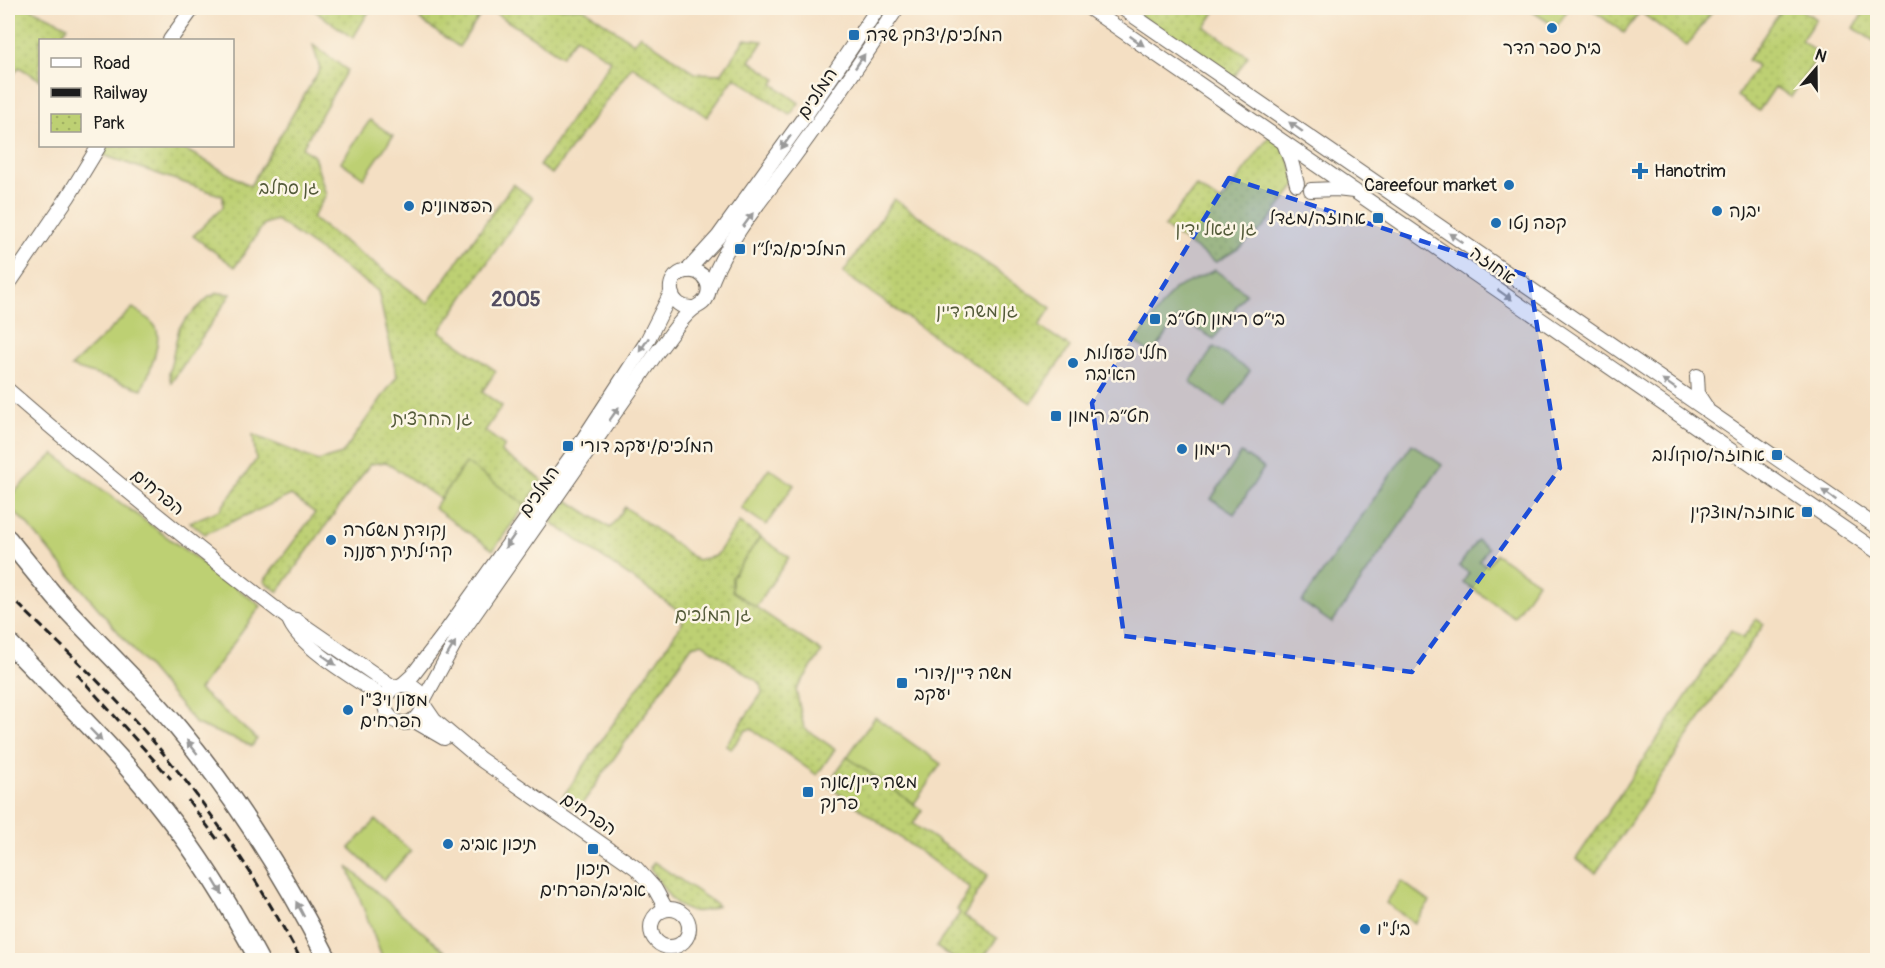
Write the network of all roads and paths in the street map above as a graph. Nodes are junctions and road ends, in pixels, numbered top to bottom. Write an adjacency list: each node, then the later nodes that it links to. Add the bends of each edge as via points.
1 (193, 8): 6 (street)
2 (878, 8): 12 (street, המלכים, one-way to 12, via 718,237)
3 (897, 8): 14 (street, המלכים, one-way to 3, via 729,246)
4 (1089, 8): 7 (street, אחוזה, one-way to 7)
5 (1122, 8): 19 (street, אחוזה, one-way to 5)
6 (171, 39)
7 (1284, 142): 9 (street); 11 (street, אחוזה)
8 (98, 147): 13 (street)
9 (1297, 184)
10 (1311, 190): 11 (street)
11 (1354, 191): 22 (street, אחוזה, one-way to 22)
12 (687, 271): 14 (street, via 705,278); 15 (street, via 675,278)
13 (8, 285)
14 (709, 289): 16 (street, via 704,302)
15 (671, 293): 16 (street, via 682,307); 27 (street, המלכים, one-way to 27, via 646,343 580,444 442,637 412,676)
16 (694, 308): 29 (street, המלכים, one-way to 16, via 457,639 658,351)
17 (1697, 376): 19 (street, via 1698,395)
18 (8, 390): 27 (street, הפרחים, via 289,619 296,620)
19 (1713, 415): 20 (street, אחוזה, one-way to 19)
20 (1878, 528)
21 (8, 539): 24 (highway)
22 (1878, 552)
23 (8, 560): 24 (highway)
24 (55, 597): 35 (highway, one-way to 24, via 290,889 211,771 177,728)
25 (8, 642): 28 (highway)
26 (8, 652): 28 (highway)
27 (394, 690): 29 (street, via 416,689); 30 (street, via 387,712 394,720)
28 (56, 693): 34 (highway, one-way to 34, via 163,810 213,879)
29 (423, 703): 30 (street); 31 (street, הפרחים, via 434,720)
30 (413, 720): 31 (street, הפרחים)
31 (480, 759): 32 (street, הפרחים, via 636,868)
32 (666, 909): 33 (street, via 655,916 650,928); 33 (street, via 684,915 689,932 682,943)
33 (664, 954)
34 (259, 960)
35 (328, 960)

